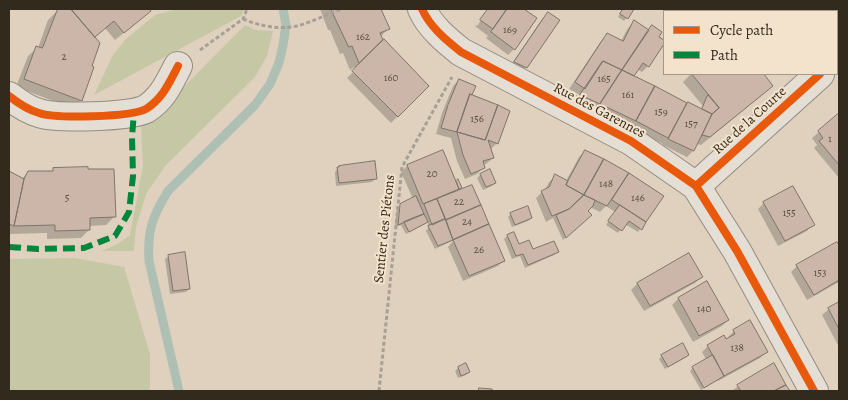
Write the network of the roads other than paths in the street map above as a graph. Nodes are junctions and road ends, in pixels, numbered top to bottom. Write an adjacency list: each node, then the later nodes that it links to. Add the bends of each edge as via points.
1 (422, 9): 5 (street, Rue des Garennes, via 440,34 461,52 631,141)
2 (178, 66): 4 (street, via 162,95 145,109 134,112 53,116 28,109)
3 (819, 75): 5 (street, Rue de la Courte)
4 (9, 96)
5 (696, 186): 6 (street, Rue des Garennes, via 737,251)
6 (814, 391)

